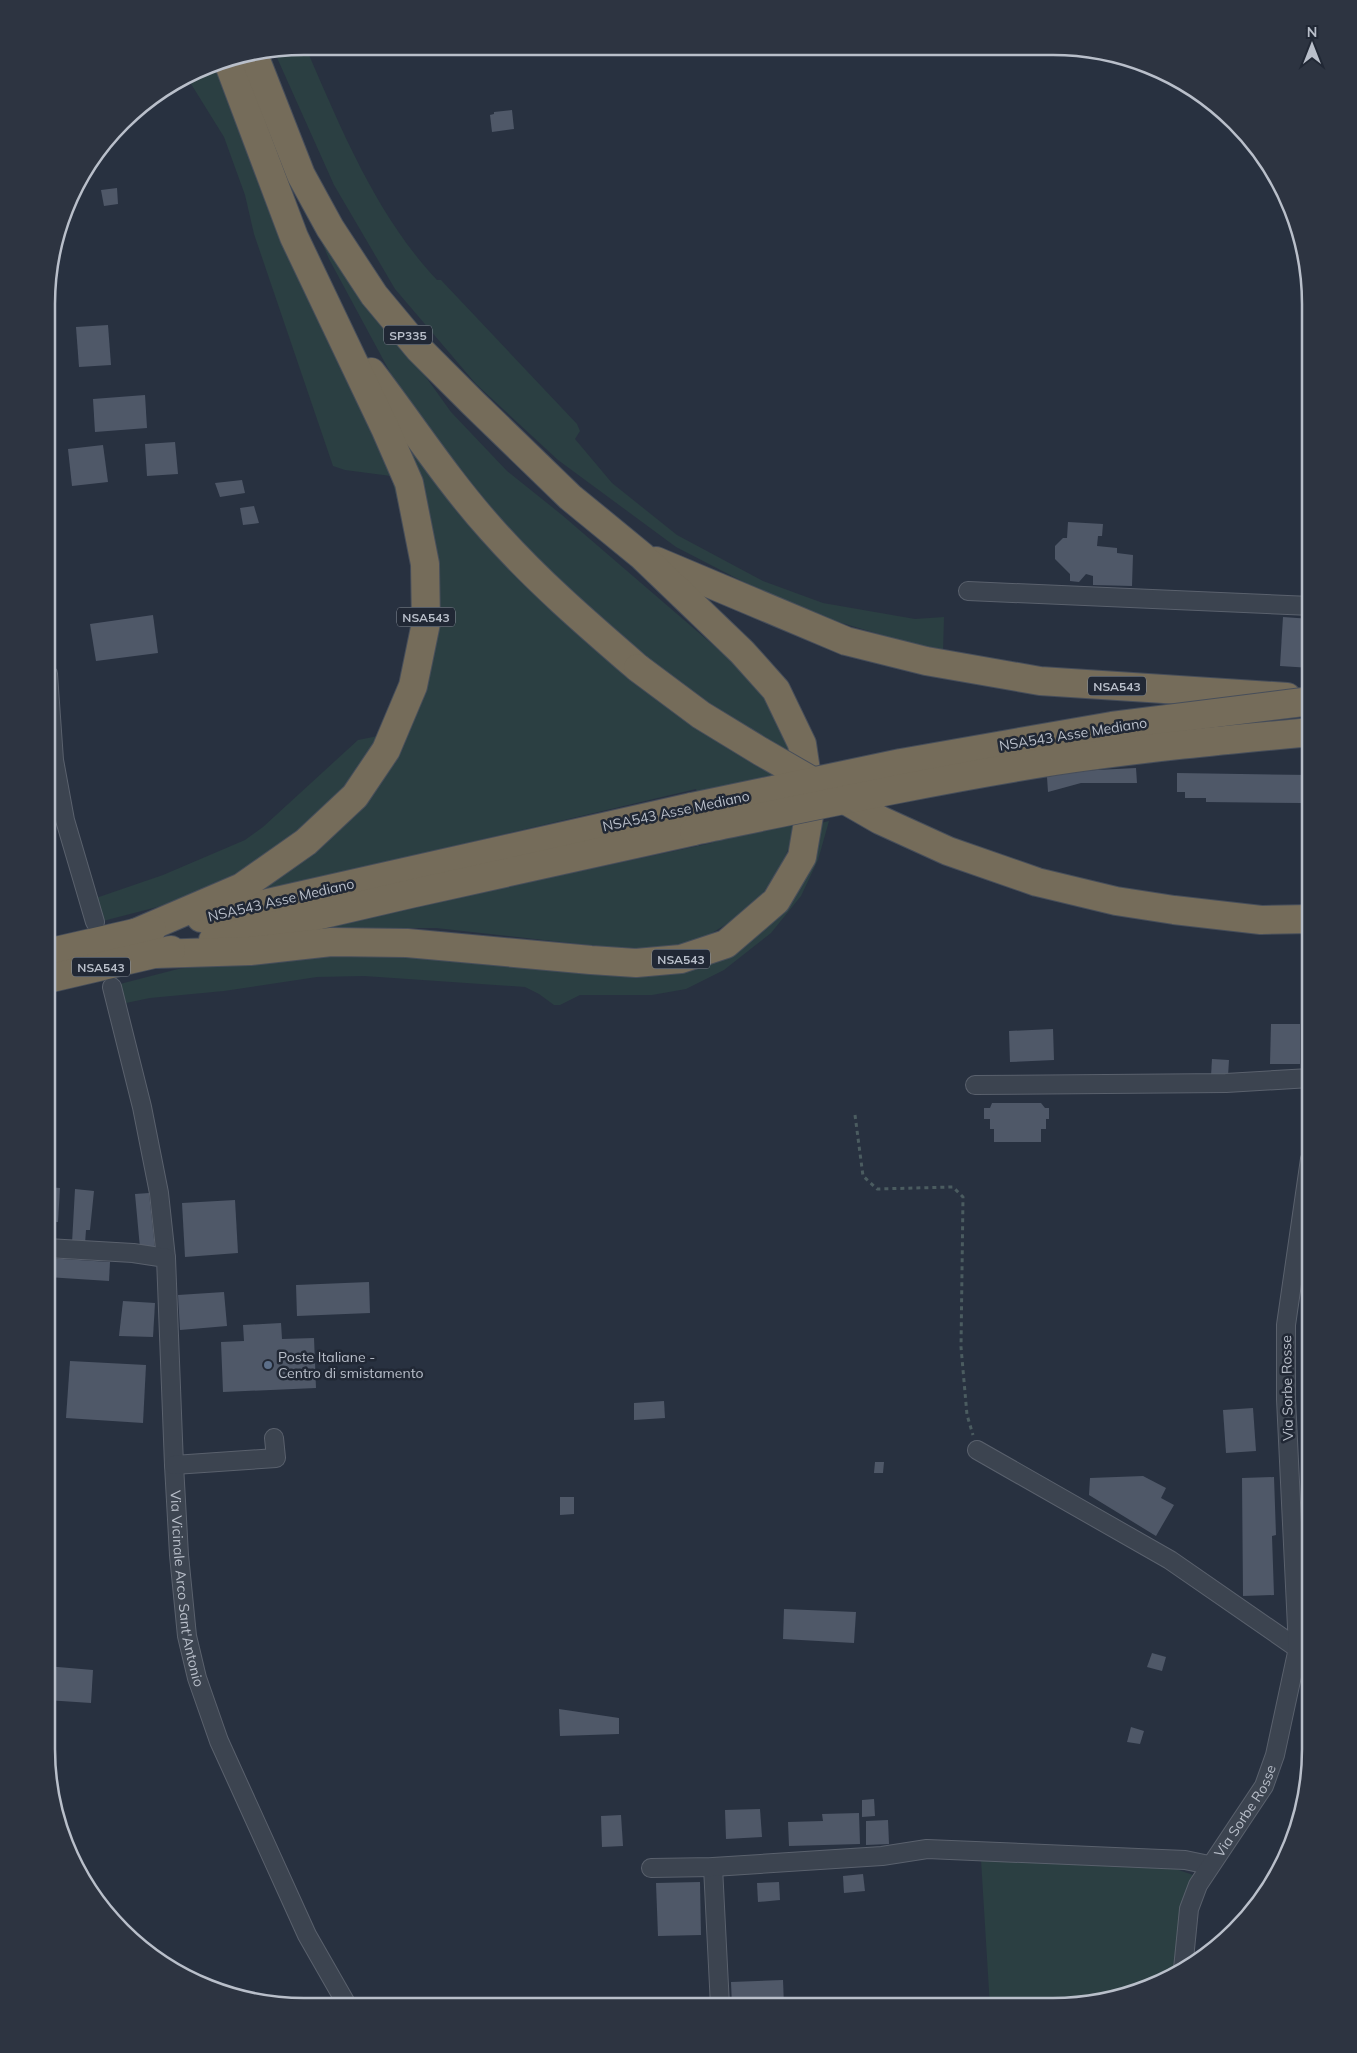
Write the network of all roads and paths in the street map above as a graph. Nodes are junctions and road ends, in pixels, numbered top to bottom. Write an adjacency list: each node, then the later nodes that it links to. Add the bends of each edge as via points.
1 (256, 60): 4 (highway, SP335, via 301,175 330,228 374,295 419,349 473,403 570,497)
2 (230, 66): 3 (highway, via 294,237 336,327)
3 (394, 420): 12 (highway, bridge, via 443,469 491,529 553,594 638,668 701,715 880,820 948,851 1037,882 1116,901 1261,920); 14 (highway, NSA543, via 425,564 426,623 413,686 386,750 354,796 306,842 242,887)
4 (642, 556): 7 (highway, NSA543, via 846,641 926,661 1040,682); 16 (highway, NSA543, via 742,652 776,690 802,744 811,804 802,857 776,902 726,944 681,959 636,963 408,943 331,942 250,951)
5 (968, 591): 6 (street)
6 (1302, 606)
7 (1302, 699)
8 (1302, 701): 11 (highway, NSA543 Asse Mediano / NSA543, bridge, via 1112,726 901,762)
9 (1302, 733): 11 (highway, NSA543 Asse Mediano / NSA543, bridge, via 1189,743 1055,761)
10 (55, 765): 13 (street, via 65,820)
11 (693, 819): 14 (highway, NSA543 Asse Mediano / NSA543); 16 (highway, NSA543 Asse Mediano / NSA543, via 410,894)
12 (1302, 918)
13 (95, 922)
14 (135, 933): 15 (highway, NSA543 Asse Mediano / NSA543)
15 (55, 951)
16 (154, 954): 17 (highway, NSA543 Asse Mediano / NSA543)
17 (55, 977)
18 (112, 987): 24 (street, Via Vicinale Arco Sant'Antonio, via 154,1164)
19 (1302, 1078): 20 (street, via 1226,1083)
20 (975, 1085)
21 (855, 1115): 26 (path, via 863,1176 877,1190 952,1187 963,1197 961,1347 966,1415)
22 (1302, 1214): 28 (street, Via Sorbe Rosse, via 1286,1325 1286,1398)
23 (55, 1248): 24 (street)
24 (166, 1258): 27 (street, Via Vicinale Arco Sant'Antonio)
25 (274, 1438): 27 (street, via 276,1458)
26 (977, 1450): 29 (street, via 1170,1560)
27 (174, 1465): 35 (street, Via Vicinale Arco Sant'Antonio, via 187,1636 197,1678 219,1741 307,1935)
28 (1302, 1624)
29 (1302, 1651)
30 (1302, 1659): 31 (street, Via Sorbe Rosse, via 1264,1786)
31 (1209, 1866): 32 (street, via 1185,1860 927,1849 882,1856); 34 (street, Via Sorbe Rosse, via 1189,1909)
32 (713, 1867): 33 (street); 36 (street)
33 (651, 1868)
34 (1183, 1961)
35 (343, 1998)
36 (720, 1998)

